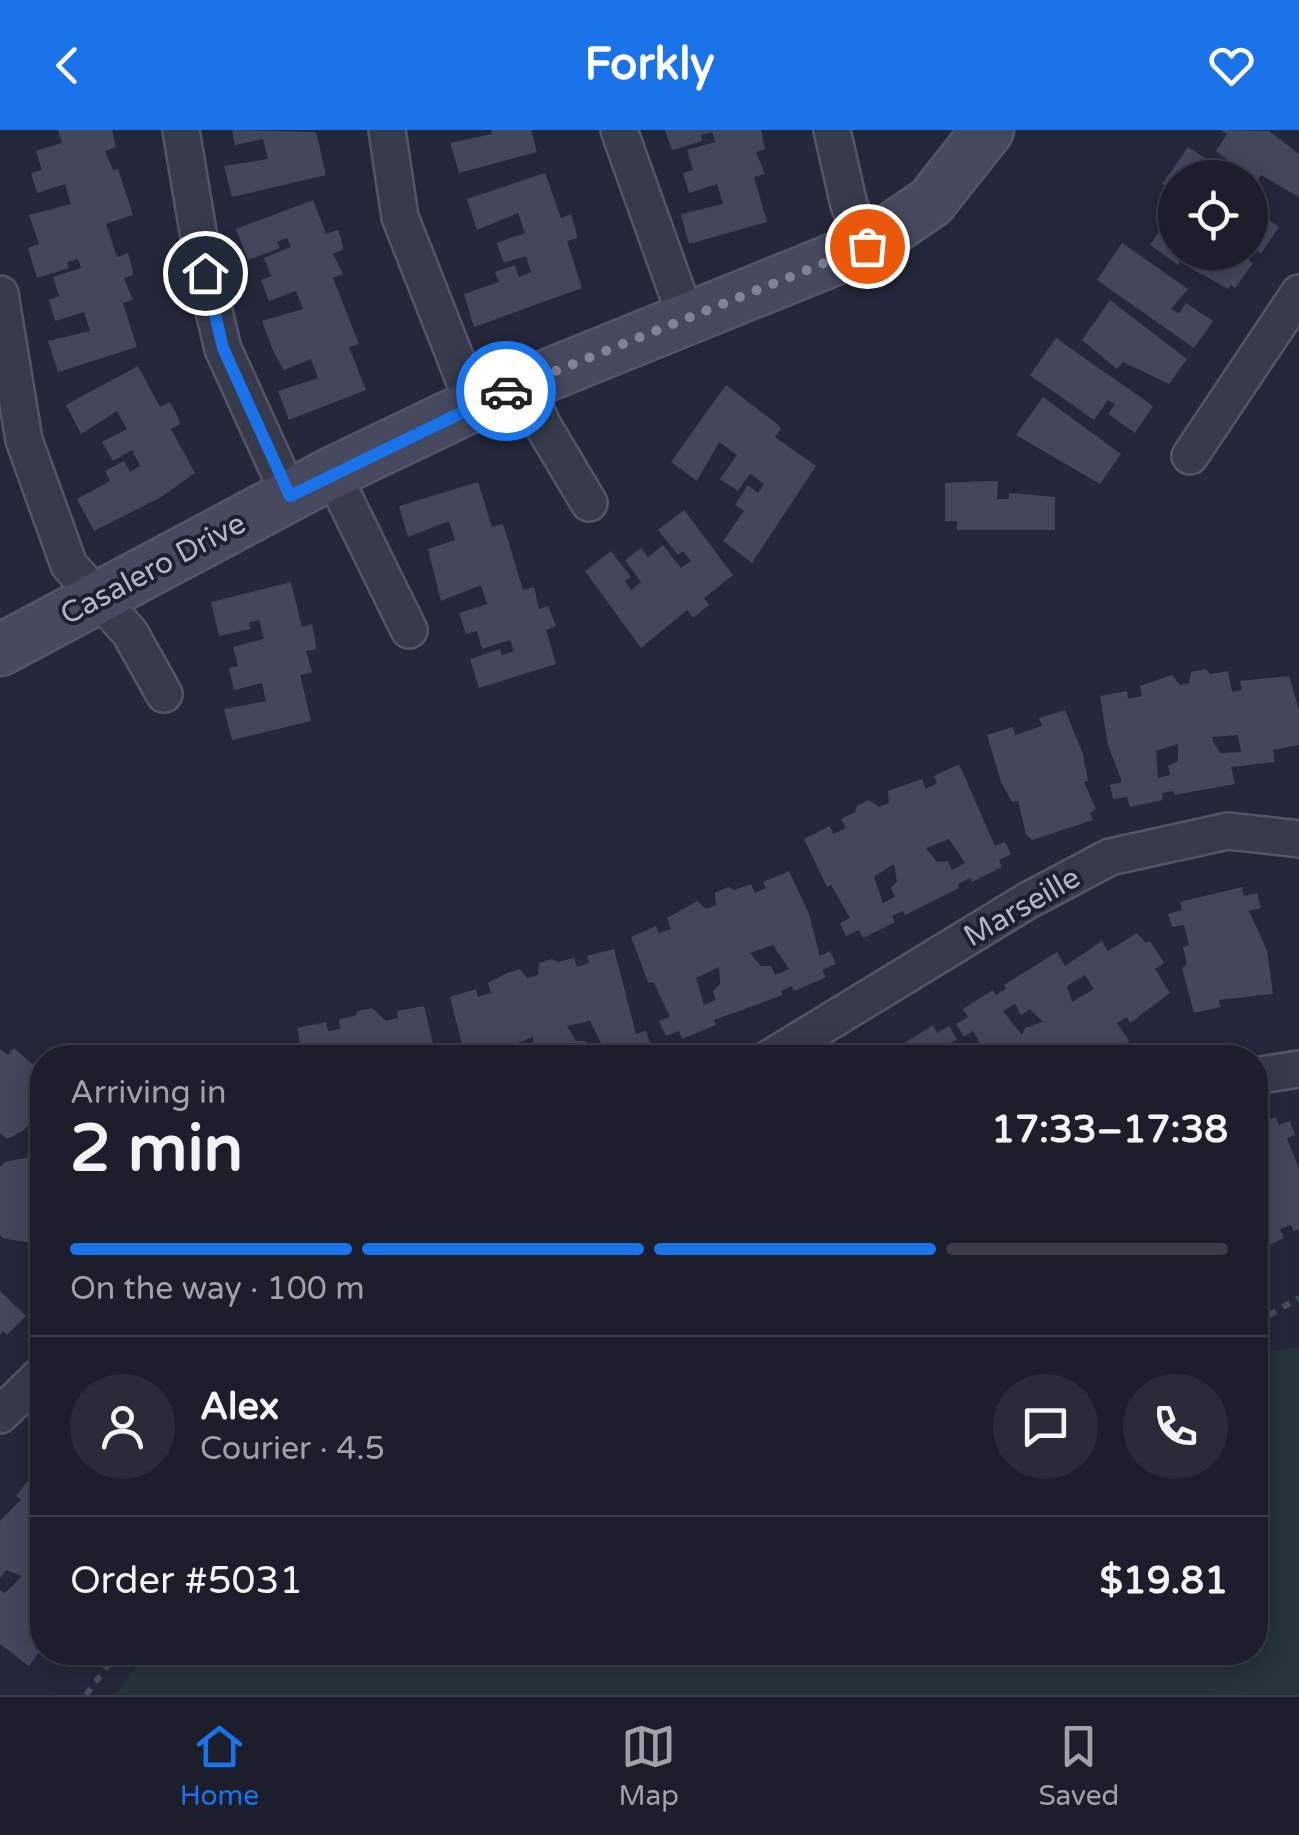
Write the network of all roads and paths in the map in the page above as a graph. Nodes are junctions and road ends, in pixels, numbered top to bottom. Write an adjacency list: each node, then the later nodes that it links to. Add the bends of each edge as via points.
1 (181, 130): 13 (street, via 223,348)
2 (387, 130): 11 (street, via 400,217)
3 (619, 130): 9 (street)
4 (832, 130): 6 (street, via 849,206)
5 (988, 130): 6 (street, Casalero Drive, via 931,202)
6 (867, 246): 9 (street, Casalero Drive)
7 (1299, 293): 12 (street)
8 (0, 294): 15 (street, via 24,440 69,566)
9 (686, 320): 10 (street, Casalero Drive)
10 (525, 382): 11 (street, Casalero Drive); 14 (street)
11 (474, 406): 13 (street, Casalero Drive)
12 (1190, 456)
13 (311, 485): 15 (street, Casalero Drive); 16 (street)
14 (590, 503)
15 (97, 598): 17 (street, Casalero Drive); 18 (street, via 130,633)
16 (409, 630)
17 (0, 650)
18 (164, 694)
19 (1299, 840): 20 (street, Marseille, via 1228,831 1110,856)
20 (791, 1045)
21 (1299, 1069): 22 (street)
22 (1268, 1074)
23 (1299, 1298): 24 (path)
24 (1268, 1316)
25 (30, 1386): 26 (street)
26 (0, 1415)
27 (108, 1665): 28 (path)
28 (86, 1695)

